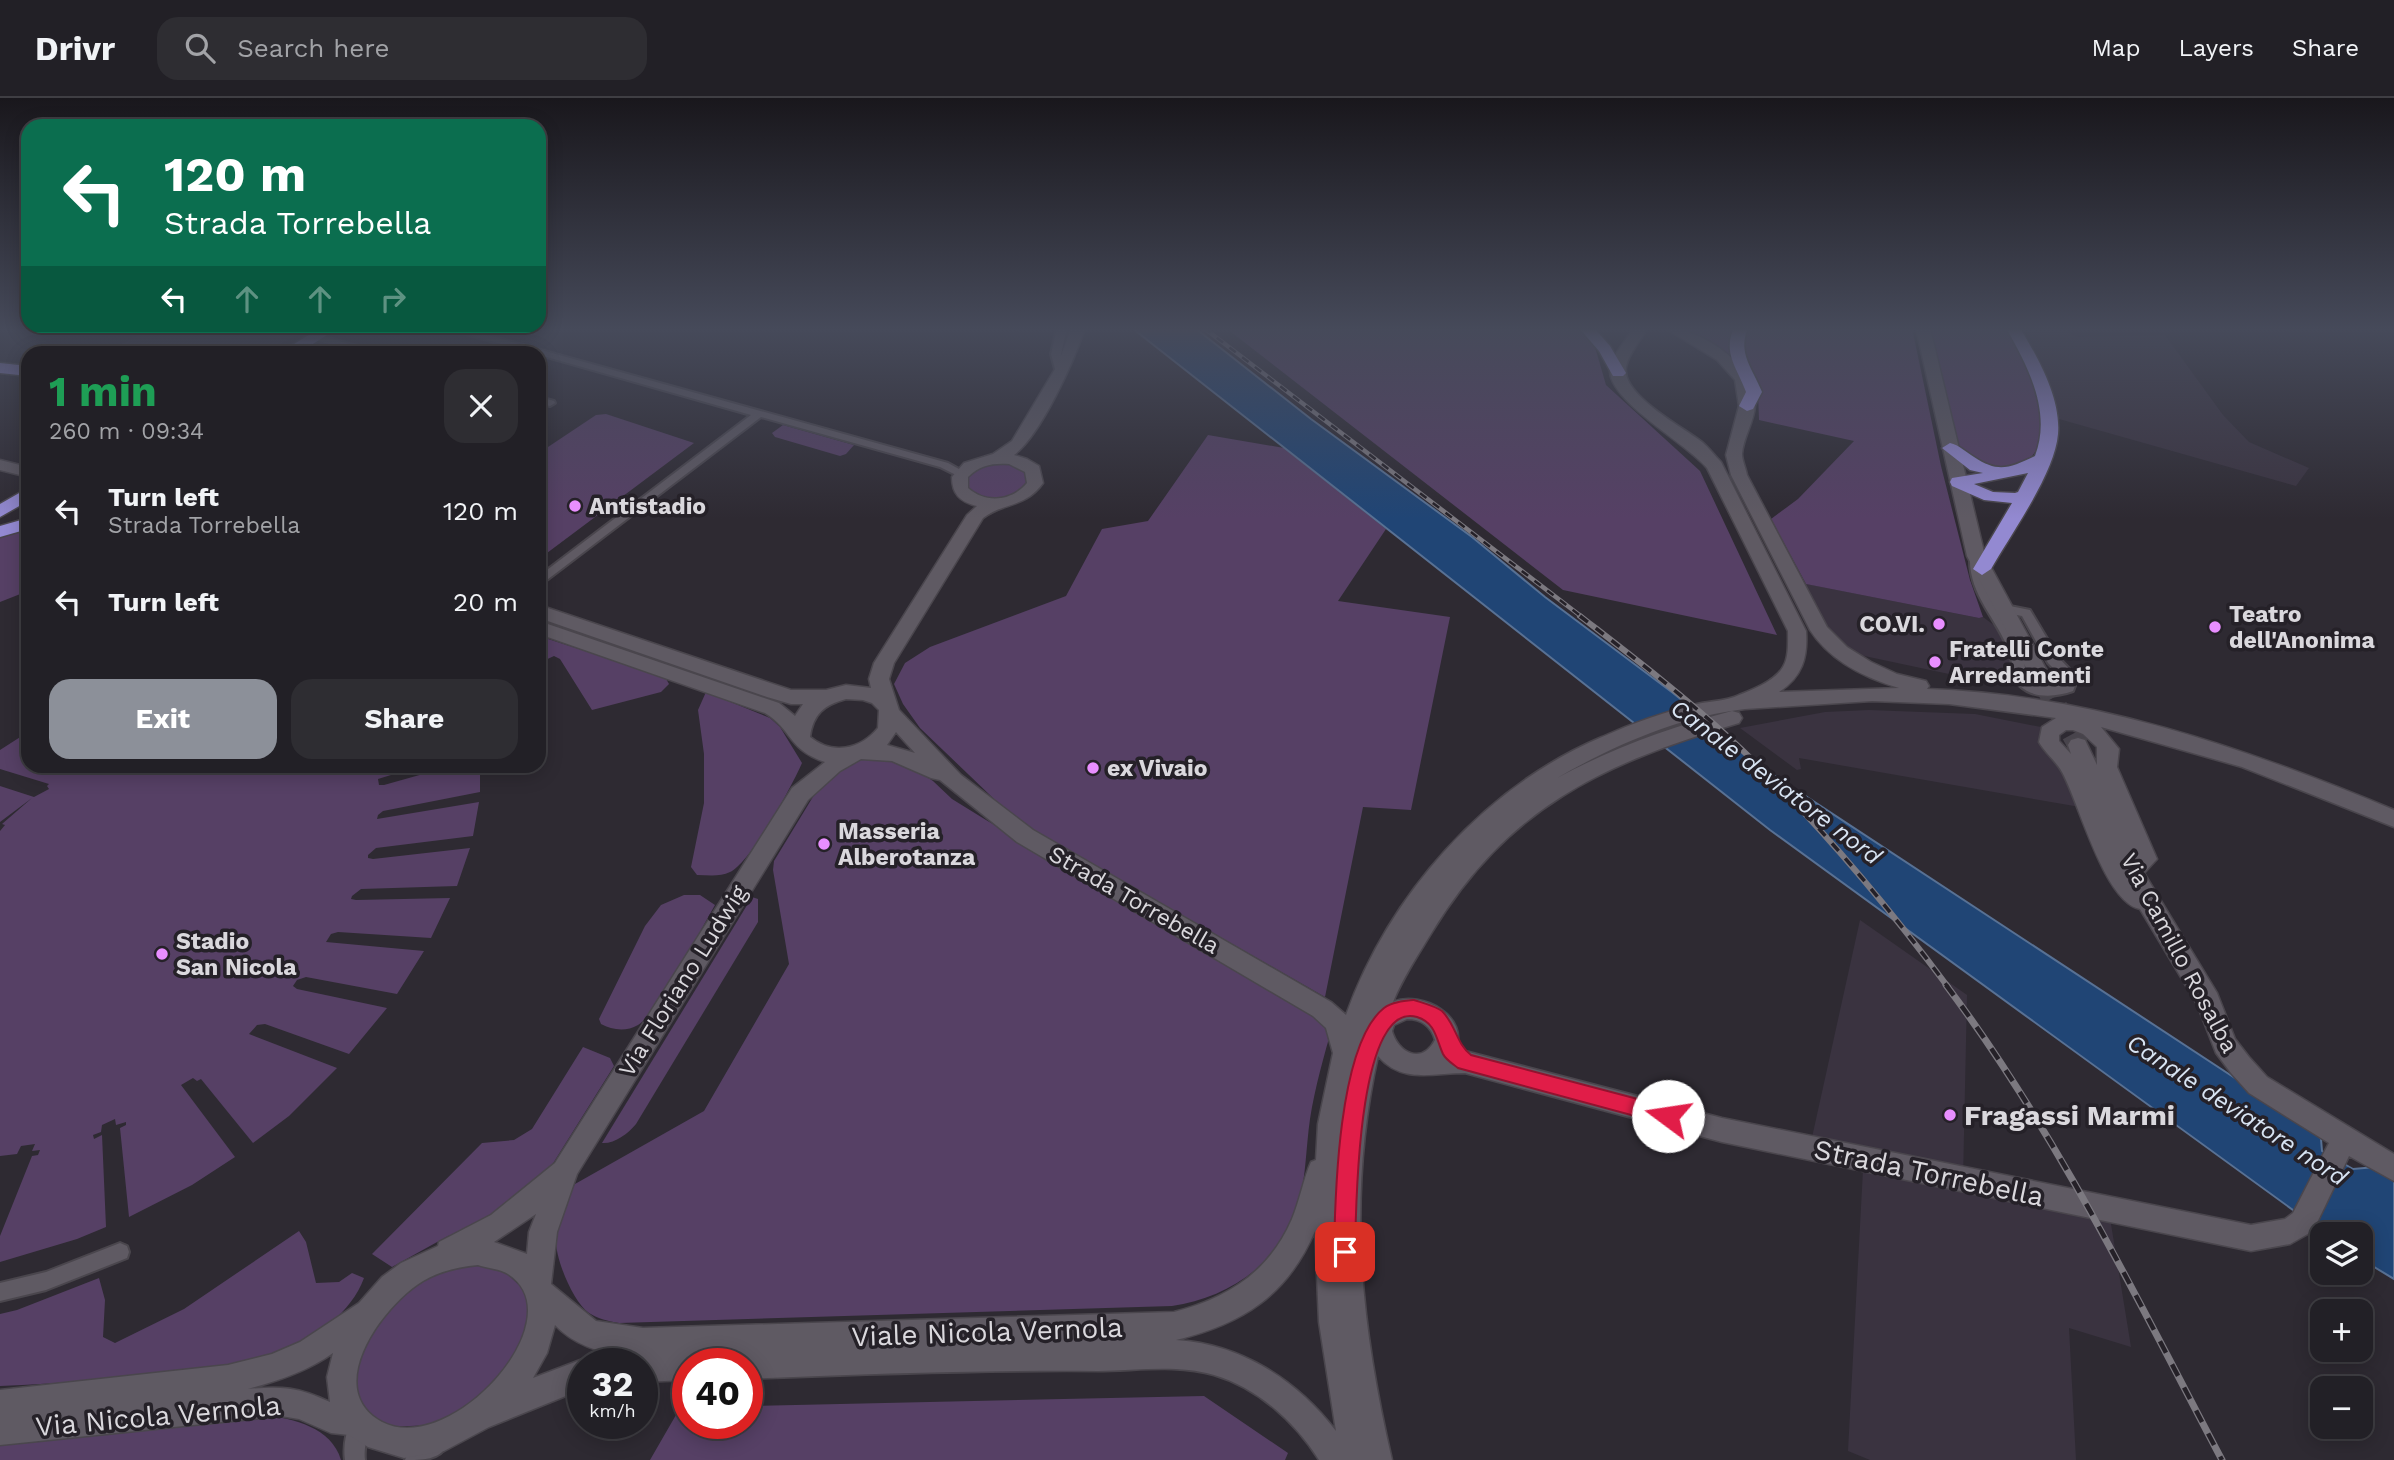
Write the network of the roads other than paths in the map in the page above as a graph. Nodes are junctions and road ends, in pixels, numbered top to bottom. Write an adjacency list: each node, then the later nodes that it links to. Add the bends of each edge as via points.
1 (683, 392): 9 (street)
2 (1050, 392): 10 (main road)
3 (1628, 392): 41 (main road, via 1715,466 1797,631 1799,649 1786,680)
4 (1746, 392): 8 (main road)
5 (1754, 392): 8 (highway)
6 (1937, 392): 11 (main road)
7 (2041, 392): 13 (highway, via 2049,414 2050,435)
8 (1747, 406): 38 (main road, via 1734,455 1739,475 1819,630 1856,664 1881,676)
9 (761, 413): 16 (street); 31 (street)
10 (1018, 444): 12 (main road); 14 (main road)
11 (1950, 448): 17 (highway, via 1976,466); 20 (main road)
12 (999, 458): 14 (main road); 16 (main road)
13 (2040, 460): 17 (highway); 24 (highway)
14 (1021, 462): 26 (main road, via 1033,470 1031,489 1019,498)
15 (0, 465): 19 (main road)
16 (966, 470): 26 (main road, via 960,489)
17 (2006, 473): 20 (highway)
18 (0, 476): 21 (main road)
19 (21, 481)
20 (1958, 482): 24 (highway, via 1992,497); 30 (main road)
21 (21, 483)
22 (21, 487): 25 (highway)
23 (21, 488): 27 (highway)
24 (2025, 495): 30 (highway)
25 (0, 501)
26 (973, 507): 35 (main road)
27 (0, 512)
28 (21, 525): 29 (highway)
29 (0, 532)
30 (1979, 563): 32 (main road); 32 (street, via 1976,575 2017,654 2024,684 2060,692 2068,688 2071,678 2053,660 2026,613)
31 (546, 577)
32 (2004, 609): 36 (main road)
33 (546, 614): 39 (main road)
34 (546, 629): 39 (main road)
35 (884, 663): 37 (main road); 40 (main road, via 879,679)
36 (2042, 680)
37 (827, 696): 39 (main road); 40 (main road, via 867,693); 43 (main road, via 805,713 799,731)
38 (1966, 696): 41 (main road, via 1829,695); 50 (main road, via 2055,708 2159,732 2259,764)
39 (768, 698): 43 (main road)
40 (888, 708): 45 (main road, via 886,732); 47 (main road)
41 (1737, 709): 42 (main road, via 1918,703); 46 (main road)
42 (2071, 721): 51 (main road, via 2236,766); 53 (main road, via 2095,733 2109,749 2107,767 2146,859); 54 (main road, via 2054,727 2049,742 2070,767 2105,853 2123,884)
43 (802, 742): 45 (main road, via 826,755); 48 (main road, via 807,768)
44 (2078, 745): 53 (main road, Via Camillo Rosalba)
45 (857, 753): 47 (main road, via 898,752); 48 (main road)
46 (1567, 770): 49 (main road); 49 (main road); 52 (main road, via 1494,813)
47 (954, 781): 56 (main road, Strada Torrebella, via 1056,855)
48 (800, 794): 63 (main road, Via Floriano Ludwig)
49 (1523, 812): 52 (main road); 55 (main road, via 1477,852)
50 (2394, 819)
51 (2394, 829)
52 (1480, 830): 55 (main road, via 1453,856 1407,917)
53 (2133, 870): 54 (main road, Via Camillo Rosalba)
54 (2150, 907): 62 (main road, Via Camillo Rosalba, via 2208,1000 2225,1045 2240,1065 2258,1085)
55 (1374, 998): 56 (main road, via 1345,1010); 57 (main road)
56 (1322, 1009): 57 (main road, Strada Torrebella)
57 (1369, 1038): 58 (main road, via 1394,1011 1414,1008 1425,1010 1441,1023); 59 (main road, Strada Torrebella, via 1411,1065); 61 (main road); 80 (main road, via 1350,1134 1345,1252 1357,1367)
58 (1447, 1041): 59 (main road, via 1445,1050); 60 (main road)
59 (1432, 1062): 60 (main road, Strada Torrebella)
60 (1465, 1062): 62 (main road, Strada Torrebella, via 1722,1130 2252,1238 2290,1231 2303,1222)
61 (1331, 1125): 67 (main road, Viale Nicola Vernola, via 1314,1199 1298,1241 1259,1287 1225,1310 1190,1323 643,1343 590,1334); 79 (main road, via 1329,1289 1341,1384)
62 (2340, 1147): 64 (main road, Via Camillo Rosalba)
63 (566, 1168): 66 (main road, via 521,1210); 67 (main road, via 543,1232)
64 (2394, 1169)
65 (120, 1252): 68 (street, via 46,1281)
66 (436, 1260): 67 (main road, via 468,1252 497,1253 527,1270); 69 (main road, via 392,1287)
67 (538, 1289): 74 (main road, via 542,1318 524,1372 503,1398)
68 (0, 1292)
69 (368, 1312): 72 (main road, Via Nicola Vernola, via 310,1352 229,1380); 73 (main road, via 354,1334 342,1381 345,1402)
70 (763, 1364): 78 (main road, Viale Nicola Vernola, via 1188,1355 1237,1368 1287,1398)
71 (567, 1379): 74 (main road)
72 (0, 1405)
73 (357, 1422): 74 (main road, via 378,1437 402,1443 429,1440); 75 (main road, Via Nicola Vernola, via 281,1401); 76 (street)
74 (467, 1425): 77 (street)
75 (0, 1430)
76 (355, 1460)
77 (415, 1460)
78 (1337, 1460)
79 (1357, 1460)
80 (1377, 1460)

